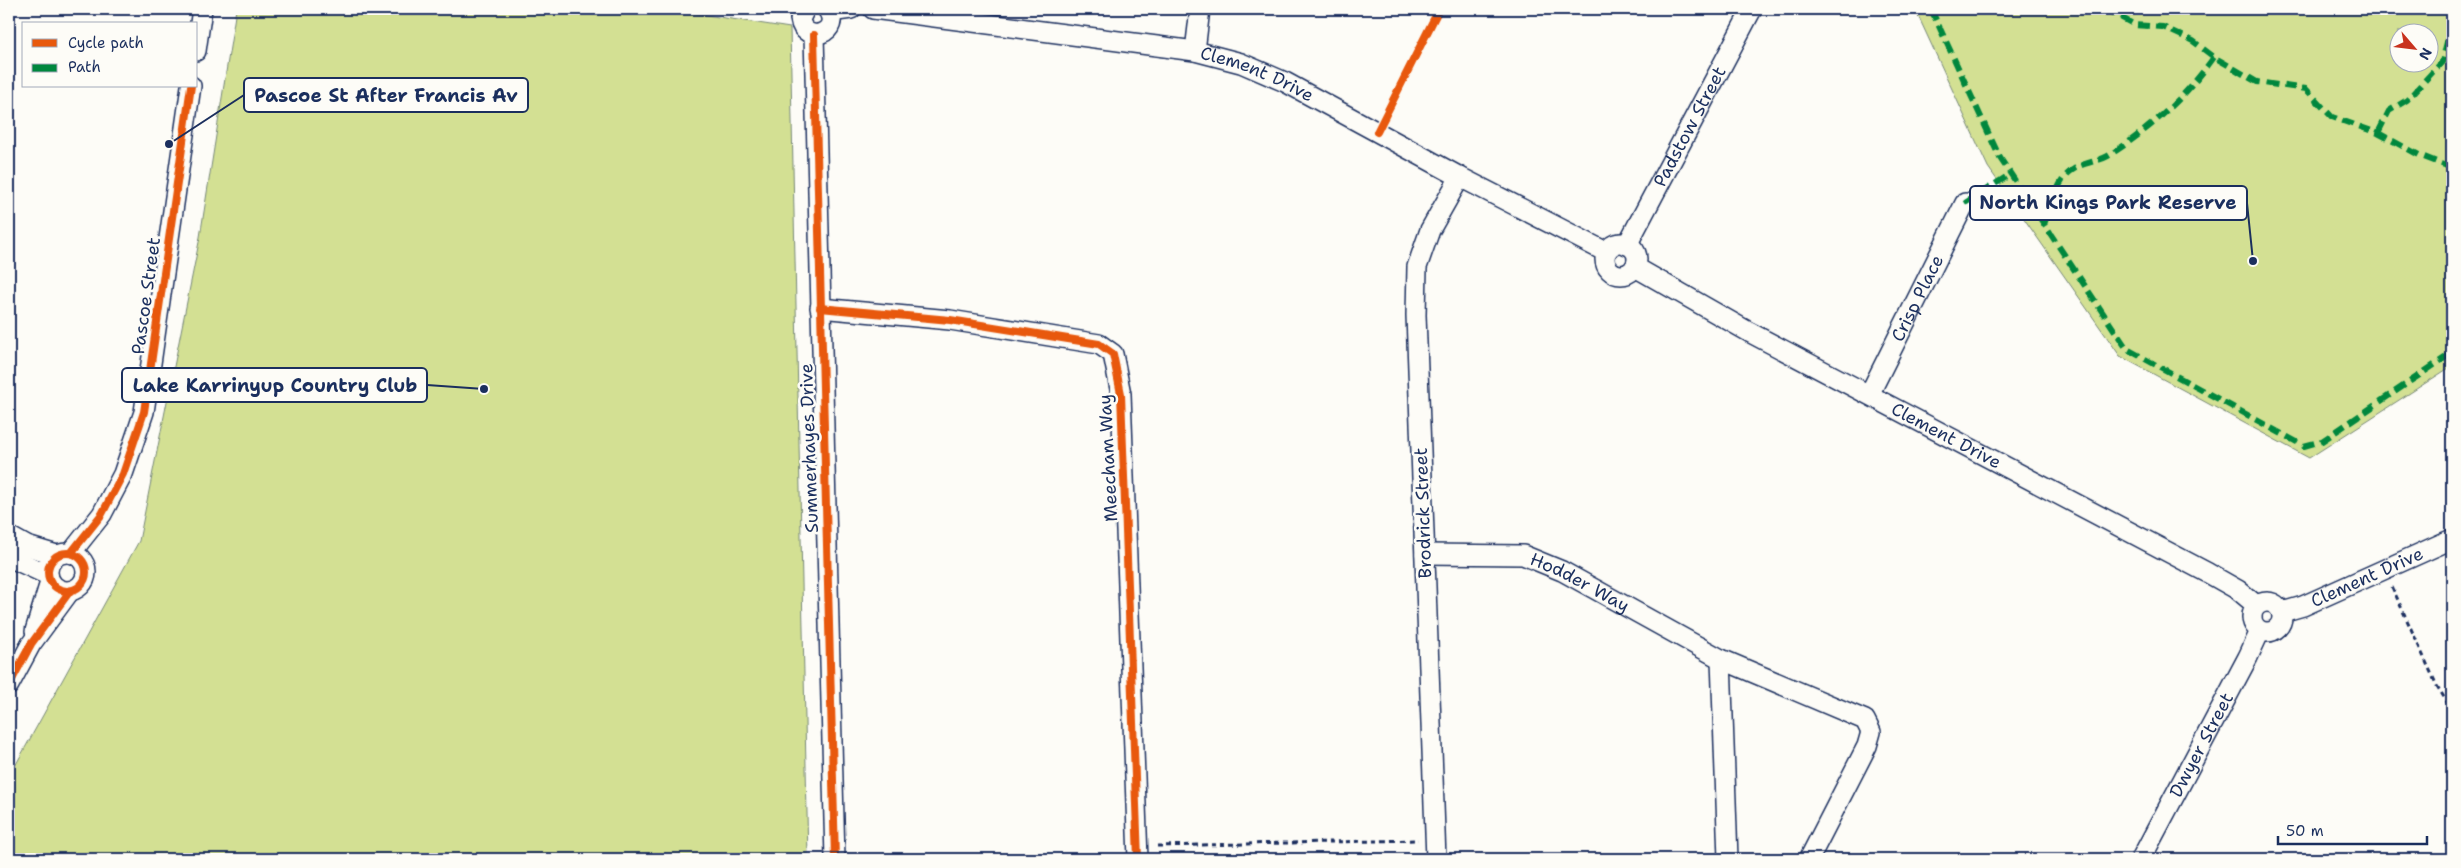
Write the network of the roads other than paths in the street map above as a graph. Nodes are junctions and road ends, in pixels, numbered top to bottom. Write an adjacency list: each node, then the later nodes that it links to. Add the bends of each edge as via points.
1 (202, 9): 9 (street)
2 (802, 9): 8 (street, via 801,24 805,31)
3 (851, 9): 7 (street)
4 (873, 9): 10 (street, Clement Drive)
5 (1200, 9): 10 (street)
6 (1752, 9): 14 (street, Padstow Street)
7 (829, 10): 8 (street, via 832,20 829,29)
8 (814, 35): 17 (street, Summerhayes Drive)
9 (198, 37)
10 (1195, 51): 12 (street, Clement Drive, via 1241,63 1285,82)
11 (191, 88): 19 (street, Pascoe Street, via 144,412 123,474)
12 (1460, 177): 15 (street, Clement Drive); 23 (street, Brodrick Street, via 1430,230 1417,267)
13 (1965, 203): 18 (street, Crisp Place)
14 (1627, 245): 15 (street, via 1615,244); 16 (street, via 1635,252)
15 (1606, 252): 16 (street, via 1605,266 1615,275 1624,275)
16 (1635, 266): 18 (street, Clement Drive, via 1749,332)
17 (820, 308): 34 (street, Meecham Way, via 959,322 1100,344 1113,354 1121,394); 35 (street, Summerhayes Drive)
18 (1870, 394): 28 (street, Clement Drive, via 2208,572)
19 (102, 514): 22 (street, Pascoe Street); 25 (street, Pascoe Street)
20 (9, 536): 22 (street, via 27,546)
21 (2452, 538): 29 (street, Clement Drive, via 2303,606)
22 (64, 554): 25 (street, via 81,558); 26 (street, via 49,564)
23 (1425, 554): 32 (street, Hodder Way, via 1523,555 1562,571); 36 (street, Brodrick Street)
24 (9, 556): 26 (street)
25 (86, 568): 27 (street, via 85,580)
26 (49, 579): 27 (street, via 59,590); 31 (street)
27 (70, 591): 31 (street)
28 (2256, 605): 29 (street, via 2274,603); 30 (street, via 2252,622)
29 (2282, 612): 30 (street, via 2277,629)
30 (2260, 631): 39 (street, Dwyer Street)
31 (31, 644): 33 (street)
32 (1721, 659): 37 (street); 38 (street, Hodder Way, via 1865,720 1871,732 1857,769)
33 (9, 685)
34 (1138, 853)
35 (835, 859)
36 (1436, 859)
37 (1728, 859)
38 (1809, 859)
39 (2141, 859)

